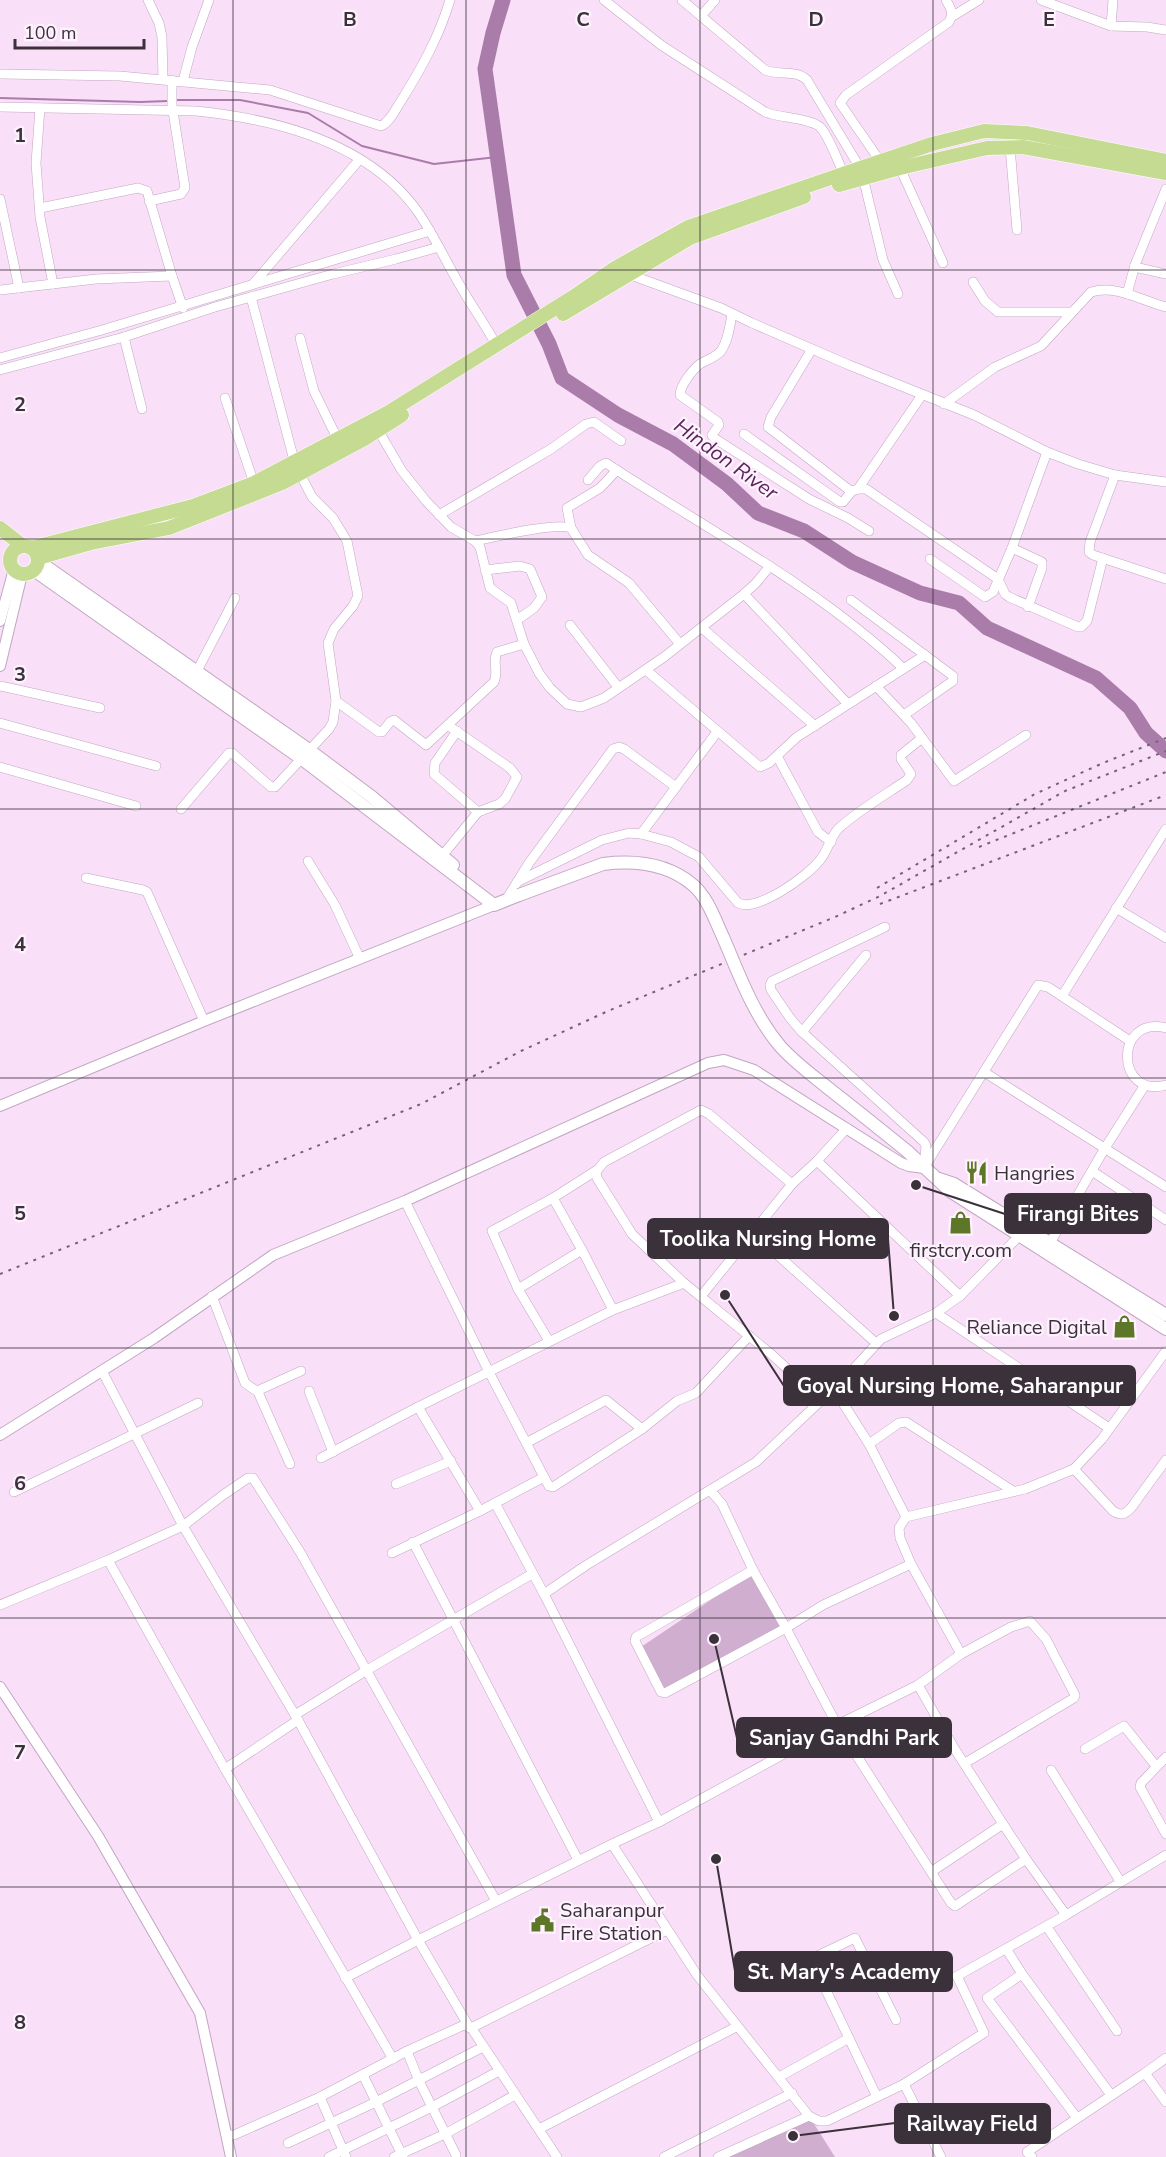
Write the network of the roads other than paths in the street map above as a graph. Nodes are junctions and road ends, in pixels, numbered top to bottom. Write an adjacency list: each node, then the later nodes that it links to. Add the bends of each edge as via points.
1 (147, 0): 18 (street, via 161,30)
2 (209, 0): 17 (street)
3 (450, 0): 17 (street, via 416,77 381,126 270,90)
4 (604, 0): 29 (street, via 669,51 765,112 820,127)
5 (682, 0): 11 (street)
6 (715, 0): 11 (street)
7 (946, 0): 12 (street)
8 (979, 0): 12 (street)
9 (1041, 0): 13 (street)
10 (1113, 0): 13 (street)
11 (700, 16): 27 (street, via 765,70 794,73 807,80)
12 (953, 16): 24 (street, via 842,98 840,103)
13 (1112, 26): 14 (street)
14 (1166, 30)
15 (0, 63): 16 (street)
16 (1, 74): 18 (street)
17 (183, 81): 18 (street)
18 (169, 82): 21 (street)
19 (0, 106): 20 (street)
20 (40, 108): 21 (street); 33 (street, via 36,163)
21 (172, 108): 23 (street, via 217,113 278,127 312,137); 32 (street, via 185,188 181,194)
22 (1010, 147): 26 (main road, via 987,148); 28 (main road); 34 (street)
23 (359, 159): 35 (street, via 399,189); 47 (street)
24 (880, 161): 25 (main road, via 984,131 1027,133); 27 (main road)
25 (1166, 161)
26 (900, 168): 27 (main road); 39 (street)
27 (861, 173): 29 (main road); 36 (main road); 50 (street, via 884,260)
28 (1166, 173)
29 (844, 174): 36 (main road, via 688,227)
30 (1166, 189): 40 (street)
31 (0, 199): 37 (street)
32 (149, 201): 33 (street, via 147,191 138,188); 44 (street)
33 (40, 208): 46 (street)
34 (1017, 230)
35 (434, 239): 47 (street); 52 (street); 61 (street)
36 (648, 256): 41 (main road); 42 (main road)
37 (12, 257): 38 (street); 48 (street)
38 (0, 258)
39 (943, 263)
40 (1135, 265): 43 (street); 51 (street)
41 (615, 268): 42 (street); 53 (main road)
42 (628, 274): 53 (main road); 57 (street)
43 (1166, 274)
44 (172, 276): 46 (street); 55 (street)
45 (973, 282): 56 (street, via 998,312)
46 (53, 284): 48 (street)
47 (253, 285): 55 (street)
48 (19, 288): 49 (street)
49 (0, 290)
50 (898, 294)
51 (1127, 294): 54 (street); 56 (street, via 1100,289 1090,292)
52 (251, 297): 55 (street); 75 (street)
53 (576, 301): 61 (main road)
54 (1166, 307)
55 (184, 311): 58 (street); 60 (street, via 102,330)
56 (1072, 312): 67 (street, via 1041,346 995,367)
57 (732, 314): 62 (street); 85 (street, via 723,347 693,371 680,395 718,422 714,438 809,500)
58 (124, 337): 60 (street); 69 (street)
59 (300, 338): 72 (street, via 315,391)
60 (65, 345): 63 (street); 64 (street)
61 (500, 347): 68 (main road)
62 (812, 349): 65 (street); 81 (street, via 768,427)
63 (0, 358)
64 (0, 370)
65 (922, 394): 67 (street); 81 (street)
66 (225, 398): 80 (street)
67 (944, 404): 74 (street)
68 (404, 408): 70 (main road); 72 (main road)
69 (142, 409)
70 (378, 430): 75 (main road); 82 (street, via 402,471)
71 (744, 434): 81 (street, via 840,502)
72 (338, 441): 75 (main road)
73 (621, 441): 82 (street, via 594,422 586,424)
74 (1047, 452): 77 (street); 87 (street)
75 (297, 469): 80 (main road); 91 (main road, via 169,528); 114 (street, via 312,497 343,533 357,591 356,601 328,643)
76 (618, 470): 78 (street, via 606,463); 84 (street, via 600,488 567,508); 92 (street)
77 (1115, 475): 79 (street); 89 (street, via 1089,548 1093,555)
78 (588, 480)
79 (1166, 482)
80 (254, 483): 91 (main road, via 193,507)
81 (855, 490): 94 (street, via 866,489)
82 (439, 515): 86 (street)
83 (0, 528): 91 (main road)
84 (572, 528): 86 (street); 105 (street, via 588,555 629,583)
85 (869, 531)
86 (475, 541): 93 (street)
87 (1012, 548): 94 (street); 99 (street, via 1042,562)
88 (0, 556): 91 (main road)
89 (1103, 558): 95 (street); 99 (street, via 1087,621 1082,627)
90 (930, 559): 94 (street, via 985,597 993,592)
91 (23, 561): 101 (street); 107 (street); 110 (main road); 124 (main road)
92 (770, 566): 96 (street); 108 (street, via 867,636)
93 (485, 570): 100 (street, via 490,588 511,603); 100 (street, via 520,566 530,569 542,597)
94 (998, 579): 99 (street, via 1005,594)
95 (1166, 579)
96 (744, 594): 103 (street); 115 (street)
97 (235, 598): 110 (street)
98 (851, 600): 106 (street)
99 (1028, 607)
100 (517, 620): 104 (street)
101 (0, 621)
102 (570, 625): 113 (street)
103 (702, 628): 105 (street); 119 (street)
104 (524, 644): 113 (street, via 539,673 567,704 581,707 604,698); 120 (street, via 497,652 497,677)
105 (680, 645): 109 (street)
106 (925, 655): 108 (street); 117 (street, via 952,675 953,681)
107 (0, 666)
108 (903, 668): 112 (street)
109 (646, 670): 113 (street); 121 (street)
110 (197, 671): 124 (main road)
111 (0, 686): 116 (street)
112 (876, 686): 115 (street); 117 (street)
113 (618, 687)
114 (336, 700): 120 (street, via 379,732 394,720 426,745); 124 (street, via 333,722)
115 (847, 703): 119 (street)
116 (100, 708)
117 (904, 715): 123 (street)
118 (0, 723): 126 (street)
119 (815, 726): 125 (street)
120 (453, 728): 131 (street, via 434,774); 131 (street, via 517,777 505,799)
121 (717, 732): 125 (street, via 760,767); 128 (street)
122 (1026, 735): 123 (street, via 954,781)
123 (922, 738): 134 (street, via 901,755 910,776 837,830)
124 (305, 755): 130 (street, via 273,787 229,753); 135 (main road, via 372,797); 139 (main road)
125 (777, 756): 134 (street, via 818,832)
126 (156, 766)
127 (0, 767): 129 (street)
128 (676, 787): 133 (street); 138 (street, via 624,749 613,749)
129 (136, 806)
130 (181, 809)
131 (478, 812): 135 (street)
132 (1166, 829): 142 (street)
133 (641, 834): 134 (street, via 671,842 699,858 744,906 787,888 806,875); 138 (street, via 602,840)
134 (831, 842)
135 (442, 856): 139 (main road)
136 (308, 861): 146 (street, via 335,905)
137 (86, 878): 148 (street, via 147,892)
138 (517, 882): 140 (street)
139 (471, 886): 141 (main road)
140 (506, 900): 141 (main road); 159 (main road, bridge, via 615,862 656,865 687,881 710,909 755,1010 780,1045)
141 (494, 905): 146 (street)
142 (1116, 908): 144 (street); 147 (street)
143 (885, 927): 150 (street, via 772,981 771,990)
144 (1166, 938)
145 (866, 955): 150 (street)
146 (360, 958): 148 (street)
147 (1062, 996): 151 (street); 152 (street, via 1038,986)
148 (204, 1021): 155 (street)
149 (1166, 1028): 151 (street, via 1145,1029)
150 (802, 1032): 159 (street, via 924,1142)
151 (1130, 1041): 153 (street, via 1126,1061 1136,1079)
152 (984, 1072): 157 (street); 159 (street)
153 (1145, 1085): 154 (street); 157 (street)
154 (1166, 1085)
155 (0, 1106)
156 (847, 1128): 158 (street); 159 (street, via 901,1163); 165 (street, via 754,1070 716,1061)
157 (1105, 1148): 161 (street); 163 (street)
158 (817, 1161): 162 (street); 175 (street)
159 (924, 1168): 167 (main road)
160 (597, 1170): 162 (street, via 604,1162 701,1110); 164 (street); 171 (street, via 597,1178 632,1233)
161 (1092, 1171): 166 (street); 169 (street)
162 (792, 1184): 168 (street)
163 (1166, 1187)
164 (553, 1198): 170 (street); 172 (street, via 492,1231)
165 (405, 1201): 174 (street, via 273,1255); 186 (street)
166 (1166, 1220)
167 (1024, 1232): 169 (main road); 175 (street); 179 (main road)
168 (753, 1233): 173 (street); 182 (street)
169 (1050, 1243): 178 (main road)
170 (582, 1250): 172 (street); 176 (street)
171 (684, 1283): 173 (street); 176 (street)
172 (518, 1288): 181 (street)
173 (702, 1295): 180 (street)
174 (212, 1296): 184 (street); 188 (street, via 245,1383)
175 (960, 1296): 177 (street)
176 (613, 1310): 181 (street)
177 (936, 1313): 182 (street); 193 (street)
178 (1166, 1315)
179 (1166, 1329)
180 (749, 1336): 190 (street); 194 (street, via 696,1393 677,1401)
181 (549, 1341): 186 (street)
182 (876, 1343): 187 (street)
183 (1166, 1351): 193 (street)
184 (102, 1371): 195 (street); 196 (street)
185 (301, 1371): 188 (street)
186 (489, 1372): 192 (street); 197 (street)
187 (834, 1389): 190 (street); 198 (street)
188 (257, 1390): 203 (street)
189 (309, 1391): 199 (street)
190 (821, 1400): 207 (street, via 756,1462)
191 (198, 1403): 195 (street)
192 (418, 1407): 199 (street); 202 (street)
193 (1109, 1428): 204 (street)
194 (642, 1430): 197 (street, via 606,1400); 205 (street, via 553,1487)
195 (134, 1434): 209 (street); 213 (street)
196 (0, 1435)
197 (526, 1443): 205 (street)
198 (869, 1444): 208 (street, via 906,1422); 212 (street)
199 (333, 1452): 200 (street)
200 (321, 1458)
201 (1166, 1460): 204 (street, via 1140,1497 1120,1515)
202 (451, 1461): 206 (street); 211 (street)
203 (290, 1464)
204 (1074, 1469): 208 (street)
205 (544, 1477): 210 (street)
206 (396, 1484)
207 (710, 1490): 218 (street, via 722,1504); 220 (street)
208 (1013, 1491): 212 (street)
209 (14, 1492)
210 (495, 1503): 211 (street); 219 (street)
211 (480, 1511): 214 (street)
212 (906, 1517): 217 (street, via 899,1533)
213 (183, 1526): 216 (street); 225 (street, via 253,1478); 228 (street)
214 (413, 1542): 215 (street); 222 (street)
215 (392, 1553)
216 (108, 1560): 221 (street); 234 (street)
217 (911, 1564): 223 (street, via 823,1605); 224 (street)
218 (753, 1570): 223 (street); 223 (street, via 636,1637 660,1690 665,1693)
219 (532, 1574): 220 (street); 222 (street)
220 (544, 1594): 236 (street)
221 (0, 1605)
222 (452, 1620): 225 (street); 242 (street)
223 (786, 1628): 229 (street)
224 (961, 1654): 226 (street); 232 (street, via 1030,1621 1046,1639 1075,1695)
225 (368, 1670): 228 (street); 245 (street)
226 (918, 1685): 229 (street); 232 (street)
227 (0, 1687): 282 (street, via 98,1836 200,2013)
228 (297, 1717): 234 (street); 249 (street)
229 (837, 1725): 236 (street); 243 (street)
230 (1085, 1749): 233 (street, via 1124,1726)
231 (1166, 1757): 233 (street)
232 (965, 1763): 237 (street)
233 (1156, 1766): 238 (street, via 1140,1787)
234 (225, 1768): 252 (street)
235 (1051, 1770): 244 (street)
236 (659, 1822): 239 (street)
237 (1003, 1824): 241 (street); 243 (street)
238 (1166, 1834)
239 (612, 1844): 242 (street); 248 (street)
240 (1166, 1855): 244 (street)
241 (1026, 1859): 243 (street, via 955,1905); 246 (street)
242 (578, 1860): 245 (street)
243 (931, 1872)
244 (1120, 1881): 246 (street)
245 (496, 1901): 249 (street)
246 (1066, 1915): 247 (street)
247 (1047, 1927): 250 (street); 256 (street)
248 (667, 1930): 254 (street); 255 (street)
249 (418, 1940): 252 (street); 254 (street)
250 (1007, 1950): 251 (street); 267 (street, via 957,1976 983,2034)
251 (1022, 1974): 269 (street); 277 (street, via 987,1997)
252 (345, 1978): 261 (street)
253 (896, 2020): 257 (street, via 857,1941 851,1939 813,1960)
254 (470, 2027): 258 (street); 259 (street, via 460,2026)
255 (736, 2027): 265 (street); 280 (street)
256 (1117, 2031)
257 (849, 2038): 265 (street); 272 (street)
258 (483, 2047): 262 (street); 266 (street)
259 (407, 2051): 261 (street); 266 (street)
260 (1166, 2058): 263 (street)
261 (393, 2059): 264 (street)
262 (499, 2071): 270 (street); 275 (street)
263 (1145, 2073): 269 (street); 274 (street)
264 (363, 2075): 271 (street); 273 (street)
265 (779, 2077): 268 (street)
266 (419, 2081): 273 (street); 275 (street)
267 (904, 2084): 272 (street); 292 (street)
268 (792, 2093): 276 (street); 290 (street)
269 (1111, 2095): 277 (street)
270 (515, 2096): 280 (street); 281 (street)
271 (320, 2097): 278 (street); 282 (street)
272 (878, 2097): 276 (street, via 827,2121)
273 (376, 2102): 278 (street); 279 (street)
274 (1166, 2102)
275 (432, 2107): 279 (street); 281 (street)
276 (809, 2116): 291 (street)
277 (1077, 2118): 293 (street, via 1027,2152)
278 (332, 2124): 283 (street); 284 (street)
279 (388, 2128): 284 (street); 286 (street)
280 (539, 2129): 289 (street)
281 (445, 2134): 285 (street); 286 (street)
282 (226, 2135): 287 (street)
283 (288, 2143)
284 (344, 2154): 288 (street)
285 (456, 2155)
286 (400, 2156)
287 (231, 2157)
288 (329, 2157)
289 (557, 2157)
290 (664, 2157)
291 (718, 2157)
292 (941, 2157)
293 (1032, 2157)

